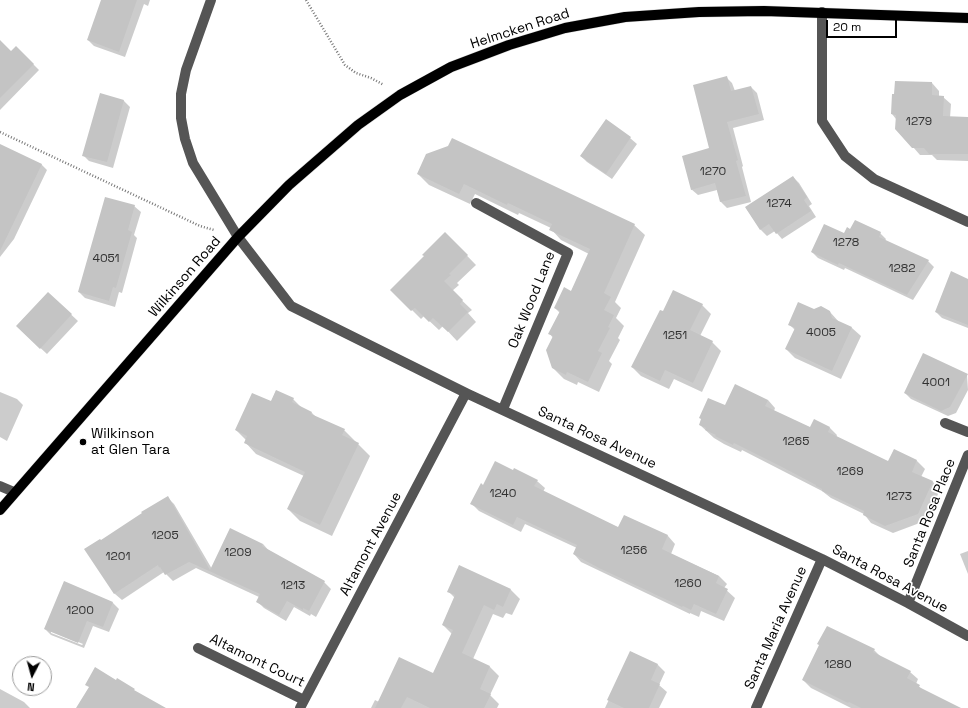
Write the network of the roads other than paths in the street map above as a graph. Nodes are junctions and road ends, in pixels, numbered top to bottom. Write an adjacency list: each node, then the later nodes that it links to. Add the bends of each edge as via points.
1 (211, 0): 6 (street, Wilkinson Road, via 186,70 181,94 181,118 193,163)
2 (822, 12): 3 (main road, Helmcken Road); 5 (street, via 822,121 845,156 874,179); 6 (main road, Helmcken Road, via 764,10 625,17 565,28 450,67 400,95 358,125 289,185)
3 (968, 18)
4 (476, 203): 8 (street, Oak Wood Lane, via 568,253)
5 (968, 222)
6 (238, 237): 7 (street, Santa Rosa Avenue, via 290,306); 13 (main road, Wilkinson Road)
7 (466, 393): 8 (street, Santa Rosa Avenue); 19 (street, Altamont Avenue)
8 (503, 409): 15 (street, Santa Rosa Avenue)
9 (945, 423): 10 (street)
10 (968, 432)
11 (968, 454): 16 (street, Santa Rosa Place)
12 (0, 486): 13 (street)
13 (14, 492): 14 (main road, Wilkinson Road)
14 (0, 510)
15 (822, 559): 16 (street, Santa Rosa Avenue); 20 (street, Santa Maria Avenue)
16 (908, 603): 17 (street, Santa Rosa Avenue)
17 (968, 636)
18 (198, 648): 19 (street, Altamont Court)
19 (302, 704)
20 (756, 708)

